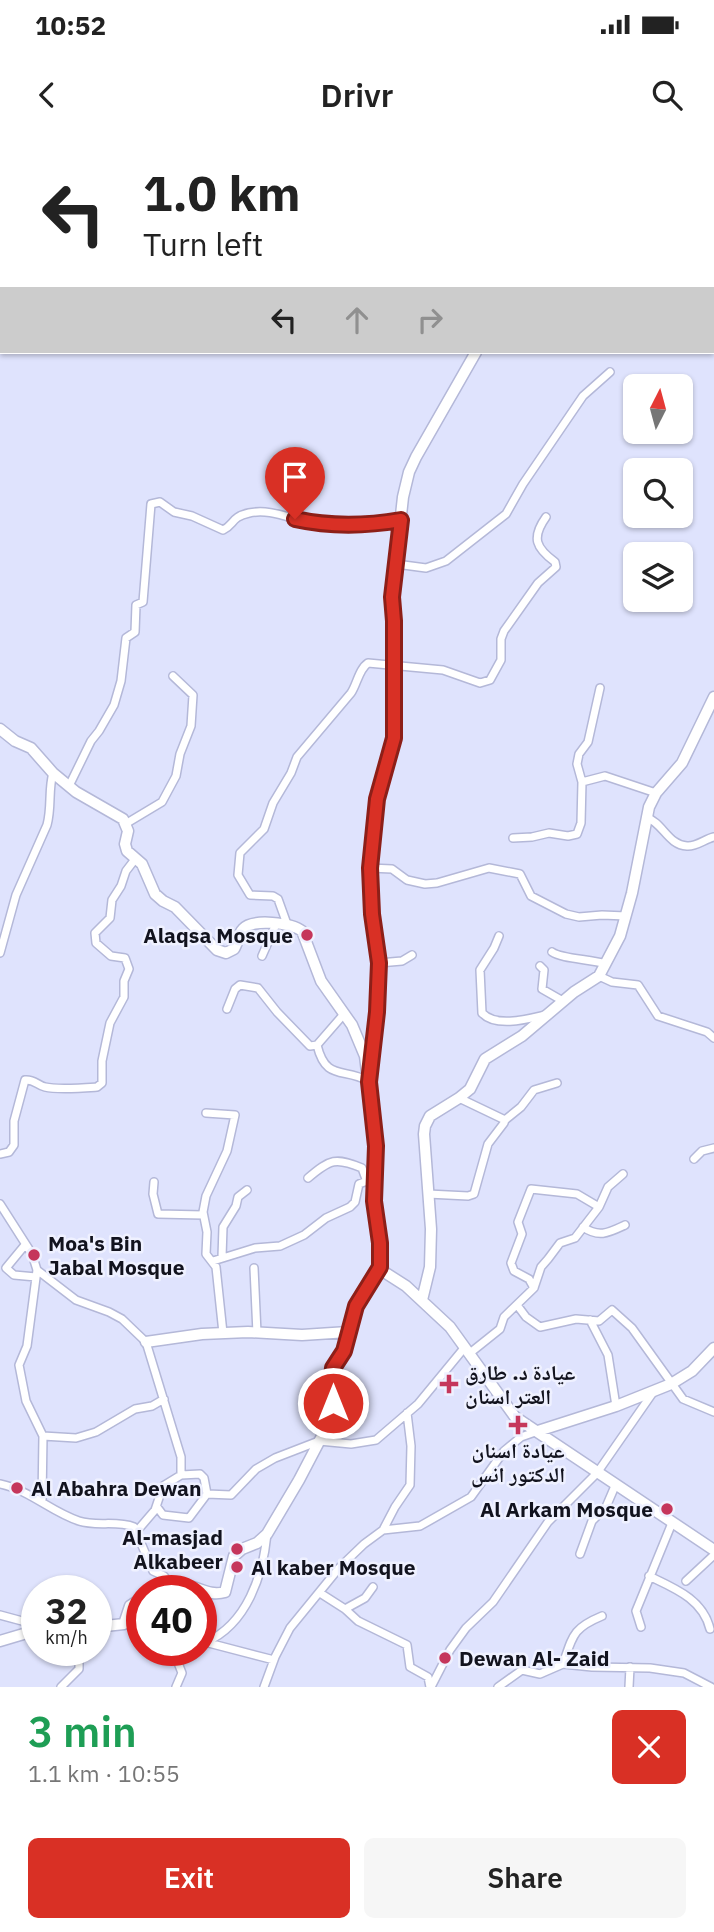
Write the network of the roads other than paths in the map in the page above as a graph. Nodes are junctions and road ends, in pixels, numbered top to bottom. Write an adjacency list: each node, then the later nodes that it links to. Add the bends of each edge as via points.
1 (475, 354): 4 (street, via 412,464)
2 (610, 372): 5 (street, via 583,396 506,514 446,561 426,568)
3 (546, 517): 6 (street, via 538,544 556,566 504,631 501,660 490,680 480,683 443,670)
4 (401, 520): 5 (street); 13 (street, via 328,524 258,512 237,517 223,530 160,502 151,505 143,602 136,605 135,632 126,638 117,697)
5 (396, 564): 6 (street, via 392,597)
6 (395, 665): 20 (street, via 394,738 377,799); 22 (street, via 368,663 363,667 358,684 297,757 264,830 240,853 238,875 246,892 278,898)
7 (173, 676): 16 (street, via 192,695 191,726 176,776 162,802)
8 (600, 688): 12 (street, via 588,742 579,754)
9 (714, 697): 14 (street, via 682,763)
10 (1, 732): 11 (street, via 31,748)
11 (53, 773): 13 (street); 24 (street, via 47,825 16,895)
12 (582, 782): 14 (street, via 611,777); 18 (street, via 578,834)
13 (69, 786): 16 (street)
14 (656, 793): 15 (street)
15 (646, 817): 17 (street, via 684,846); 21 (street)
16 (127, 823): 19 (street, via 126,848)
17 (714, 837)
18 (513, 838)
19 (136, 858): 22 (street, via 155,894 175,907 220,952 234,949 251,923); 44 (street, via 112,900 110,918 95,933 96,943 111,956 125,958 129,969 124,997 107,1032 102,1083 53,1088 24,1080 14,1145)
20 (370, 868): 21 (street, via 392,869 407,880 425,884 499,869 521,875 531,896 566,914); 28 (street)
21 (625, 916): 29 (street)
22 (282, 924): 27 (street); 34 (street, via 295,926 303,934 321,981)
23 (499, 936): 35 (street, via 480,970 482,1013 492,1020)
24 (0, 953)
25 (552, 953): 29 (street)
26 (412, 955): 28 (street)
27 (262, 956)
28 (379, 963): 38 (street)
29 (606, 964): 31 (street)
30 (540, 966): 32 (street, via 544,991)
31 (600, 976): 32 (street); 36 (street, via 639,985 658,1016)
32 (564, 1001): 35 (street)
33 (227, 1009): 37 (street, via 240,985 258,988 303,1040)
34 (344, 1014): 37 (street); 38 (street, via 365,1056)
35 (546, 1015): 40 (street, via 485,1059)
36 (714, 1038)
37 (317, 1045): 38 (street, via 320,1058 333,1072)
38 (369, 1082): 48 (street, via 376,1146)
39 (557, 1083): 42 (street, via 534,1090)
40 (460, 1098): 42 (street); 51 (street, via 426,1122)
41 (206, 1113): 54 (street, via 235,1115)
42 (505, 1120): 51 (street, via 488,1144 474,1194)
43 (714, 1148): 45 (street, via 702,1151)
44 (0, 1154)
45 (694, 1160)
46 (623, 1174): 53 (street, via 608,1187)
47 (308, 1178): 48 (street, via 323,1163 338,1160 362,1168)
48 (371, 1178): 59 (street, via 359,1184 350,1207 304,1235 280,1246); 61 (street)
49 (154, 1182): 54 (street, via 158,1214)
50 (247, 1190): 59 (street, via 238,1196 223,1227)
51 (428, 1194): 66 (street, via 430,1266)
52 (0, 1204): 55 (street)
53 (599, 1207): 57 (street); 65 (street, via 577,1194 531,1189 518,1222 522,1234 511,1263)
54 (203, 1215): 60 (street, via 206,1254)
55 (3, 1217): 58 (street)
56 (625, 1225): 57 (street, via 603,1235)
57 (583, 1227): 65 (street, via 541,1266)
58 (25, 1245): 63 (street); 64 (street, via 34,1258)
59 (222, 1257): 60 (street)
60 (213, 1261): 70 (street)
61 (380, 1267): 66 (street); 69 (street, via 357,1303)
62 (254, 1268): 71 (street)
63 (3, 1271): 64 (street)
64 (36, 1274): 72 (street, via 76,1300 122,1319); 82 (street, via 27,1346 19,1365 26,1401)
65 (534, 1288): 67 (street)
66 (422, 1300): 74 (street)
67 (517, 1305): 68 (street, via 540,1327); 74 (street, via 504,1317 500,1329)
68 (590, 1320): 75 (street, via 599,1321 612,1310 632,1328); 78 (street, via 608,1355)
69 (348, 1332): 71 (street); 83 (street, via 332,1372 332,1415)
70 (223, 1333): 71 (street); 72 (street)
71 (257, 1333)
72 (146, 1342): 77 (street)
73 (714, 1348): 75 (street, via 692,1371)
74 (467, 1350): 80 (street); 81 (street, via 510,1412)
75 (671, 1384): 76 (street); 79 (street, via 683,1399)
76 (655, 1391): 78 (street); 84 (street)
77 (164, 1399): 82 (street, via 135,1409 96,1432 76,1438); 85 (street, via 181,1457)
78 (617, 1406): 81 (street)
79 (714, 1412)
80 (407, 1413): 83 (street, via 376,1440 351,1444); 92 (street, via 410,1485)
81 (538, 1431): 84 (street); 92 (street, via 504,1451 471,1497 420,1526)
82 (43, 1436): 89 (street)
83 (319, 1441): 88 (street, via 256,1469 232,1495); 94 (street)
84 (597, 1473): 87 (street); 123 (street, via 548,1522 494,1602 458,1639)
85 (181, 1475): 88 (street, via 200,1474); 90 (street, via 163,1486)
86 (0, 1484): 89 (street)
87 (615, 1486): 91 (street); 95 (street, via 606,1507 592,1521)
88 (207, 1494): 90 (street, via 189,1518 163,1515)
89 (41, 1500): 93 (street, via 80,1521 123,1524)
90 (156, 1507): 93 (street)
91 (672, 1523): 96 (street); 98 (street)
92 (383, 1530): 101 (street, via 339,1568)
93 (136, 1531): 97 (street, via 153,1570)
94 (267, 1534): 102 (street, via 236,1553 225,1592); 112 (street, via 266,1551 244,1612)
95 (580, 1553)
96 (714, 1553): 99 (street)
97 (162, 1575)
98 (649, 1576): 109 (street, via 636,1613); 110 (street, via 692,1598 707,1616)
99 (686, 1581)
100 (373, 1587): 103 (street, via 365,1598)
101 (320, 1593): 103 (street); 115 (street, via 290,1628)
102 (217, 1594)
103 (345, 1609): 123 (street, via 358,1621 407,1645 410,1667 428,1677)
104 (0, 1615): 107 (street)
105 (602, 1616): 116 (street, via 581,1625)
106 (126, 1617): 108 (street, via 124,1624)
107 (21, 1622)
108 (112, 1625)
109 (641, 1627)
110 (710, 1629)
111 (21, 1633): 113 (street)
112 (217, 1634)
113 (0, 1641)
114 (217, 1645): 115 (street)
115 (274, 1660): 122 (street)
116 (563, 1664): 119 (street); 124 (street, via 541,1674 522,1670)
117 (79, 1666): 120 (street)
118 (179, 1666): 121 (street)
119 (630, 1667): 125 (street); 126 (street, via 684,1673)
120 (61, 1687)
121 (176, 1687)
122 (264, 1687)
123 (431, 1687)
124 (498, 1687)
125 (629, 1687)
126 (711, 1687)

